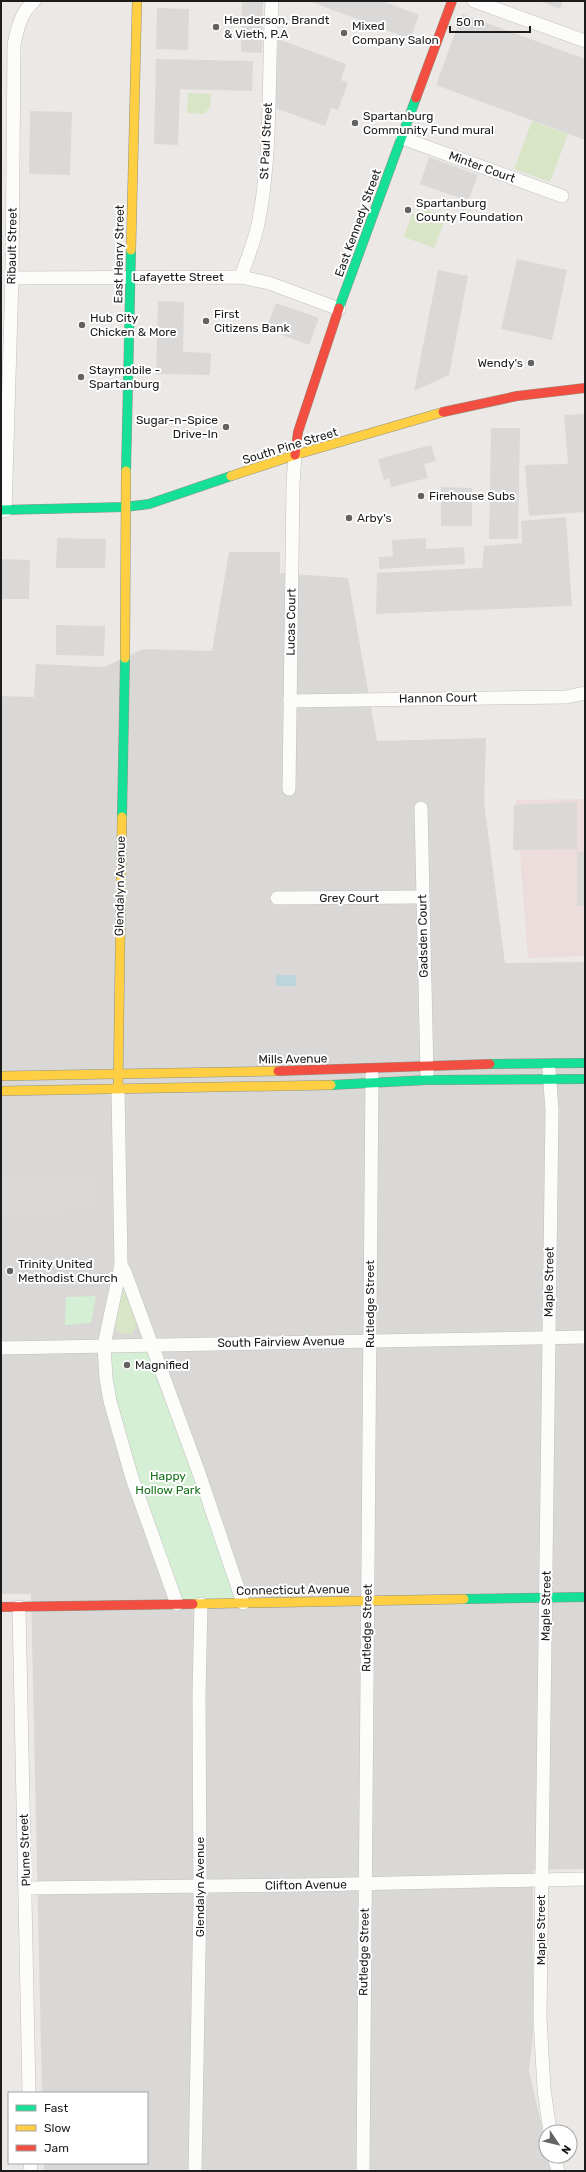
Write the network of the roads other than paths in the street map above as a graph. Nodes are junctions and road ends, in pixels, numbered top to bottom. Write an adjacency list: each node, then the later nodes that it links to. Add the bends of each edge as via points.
1 (34, 1): 10 (street, Ribault Street, via 24,12 14,44)
2 (137, 1): 11 (main road, East Henry Street)
3 (272, 1): 9 (street, St Paul Street, via 268,121 262,199 259,221)
4 (452, 1): 7 (main road, East Kennedy Street)
5 (474, 1): 6 (street)
6 (585, 41)
7 (402, 138): 8 (street, Minter Court); 12 (main road, East Kennedy Street)
8 (562, 196)
9 (241, 277): 11 (street, Lafayette Street); 12 (street, Lafayette Street, via 269,283)
10 (12, 278): 11 (street, Lafayette Street); 16 (street, Ribault Street)
11 (130, 278): 15 (main road, East Henry Street)
12 (339, 309): 14 (main road, East Kennedy Street, via 298,432)
13 (585, 388): 14 (main road, South Pine Street, via 517,396 465,407)
14 (295, 455): 15 (main road, South Pine Street, via 149,504); 18 (street, Lucas Court)
15 (125, 507): 16 (main road, South Pine Street); 27 (main road, Glendalyn Avenue)
16 (3, 510)
17 (585, 693): 18 (street, Hannon Court, via 566,697)
18 (290, 701): 19 (street, Lucas Court)
19 (289, 789)
20 (421, 808): 21 (street, Gadsden Court)
21 (422, 897): 22 (street, Grey Court); 25 (street, Gadsden Court)
22 (277, 898)
23 (585, 1063): 24 (main road, Mills Avenue)
24 (549, 1064): 25 (main road, Mills Avenue); 29 (street, Maple Street)
25 (427, 1065): 26 (main road, Mills Avenue); 31 (street, Gadsden Court)
26 (372, 1069): 27 (main road, Mills Avenue); 32 (street, Rutledge Street)
27 (118, 1074): 28 (main road, Mills Avenue); 33 (main road, Glendalyn Avenue)
28 (1, 1076)
29 (550, 1079): 30 (main road); 31 (main road); 37 (street, Maple Street, via 552,1110)
30 (585, 1079)
31 (427, 1080): 32 (main road)
32 (372, 1084): 33 (main road); 38 (street, Rutledge Street)
33 (118, 1089): 34 (main road); 35 (street, Glendalyn Avenue)
34 (1, 1091)
35 (121, 1265): 39 (street, Glendalyn Avenue); 40 (street, Glendalyn Avenue)
36 (585, 1337): 37 (street, South Fairview Avenue)
37 (548, 1338): 38 (street, South Fairview Avenue); 42 (street, Maple Street)
38 (370, 1341): 39 (street, South Fairview Avenue); 44 (street, Rutledge Street)
39 (152, 1344): 40 (street, South Fairview Avenue); 45 (street, Glendalyn Avenue)
40 (104, 1345): 41 (street, South Fairview Avenue); 46 (street, Glendalyn Avenue, via 110,1401 132,1478)
41 (1, 1348)
42 (546, 1597): 43 (main road, Connecticut Avenue); 44 (main road, Connecticut Avenue); 50 (street, Maple Street)
43 (585, 1597)
44 (367, 1601): 45 (main road, Connecticut Avenue); 52 (street, Rutledge Street)
45 (243, 1603): 47 (main road, Connecticut Avenue)
46 (177, 1604): 47 (main road, Connecticut Avenue); 49 (main road, Connecticut Avenue)
47 (201, 1604): 53 (street, Glendalyn Avenue)
48 (1, 1607): 49 (main road, Connecticut Avenue)
49 (19, 1607): 54 (street, Plume Street)
50 (541, 1879): 51 (street, Clifton Avenue); 52 (street, Clifton Avenue); 56 (street, Maple Street, via 542,2054)
51 (585, 1879)
52 (365, 1883): 53 (street, Clifton Avenue); 58 (street, Rutledge Street)
53 (200, 1886): 54 (street, Clifton Avenue); 57 (street, Glendalyn Avenue)
54 (26, 1888): 55 (street, Plume Street)
55 (29, 2092)
56 (549, 2124)
57 (195, 2171)
58 (363, 2171)

